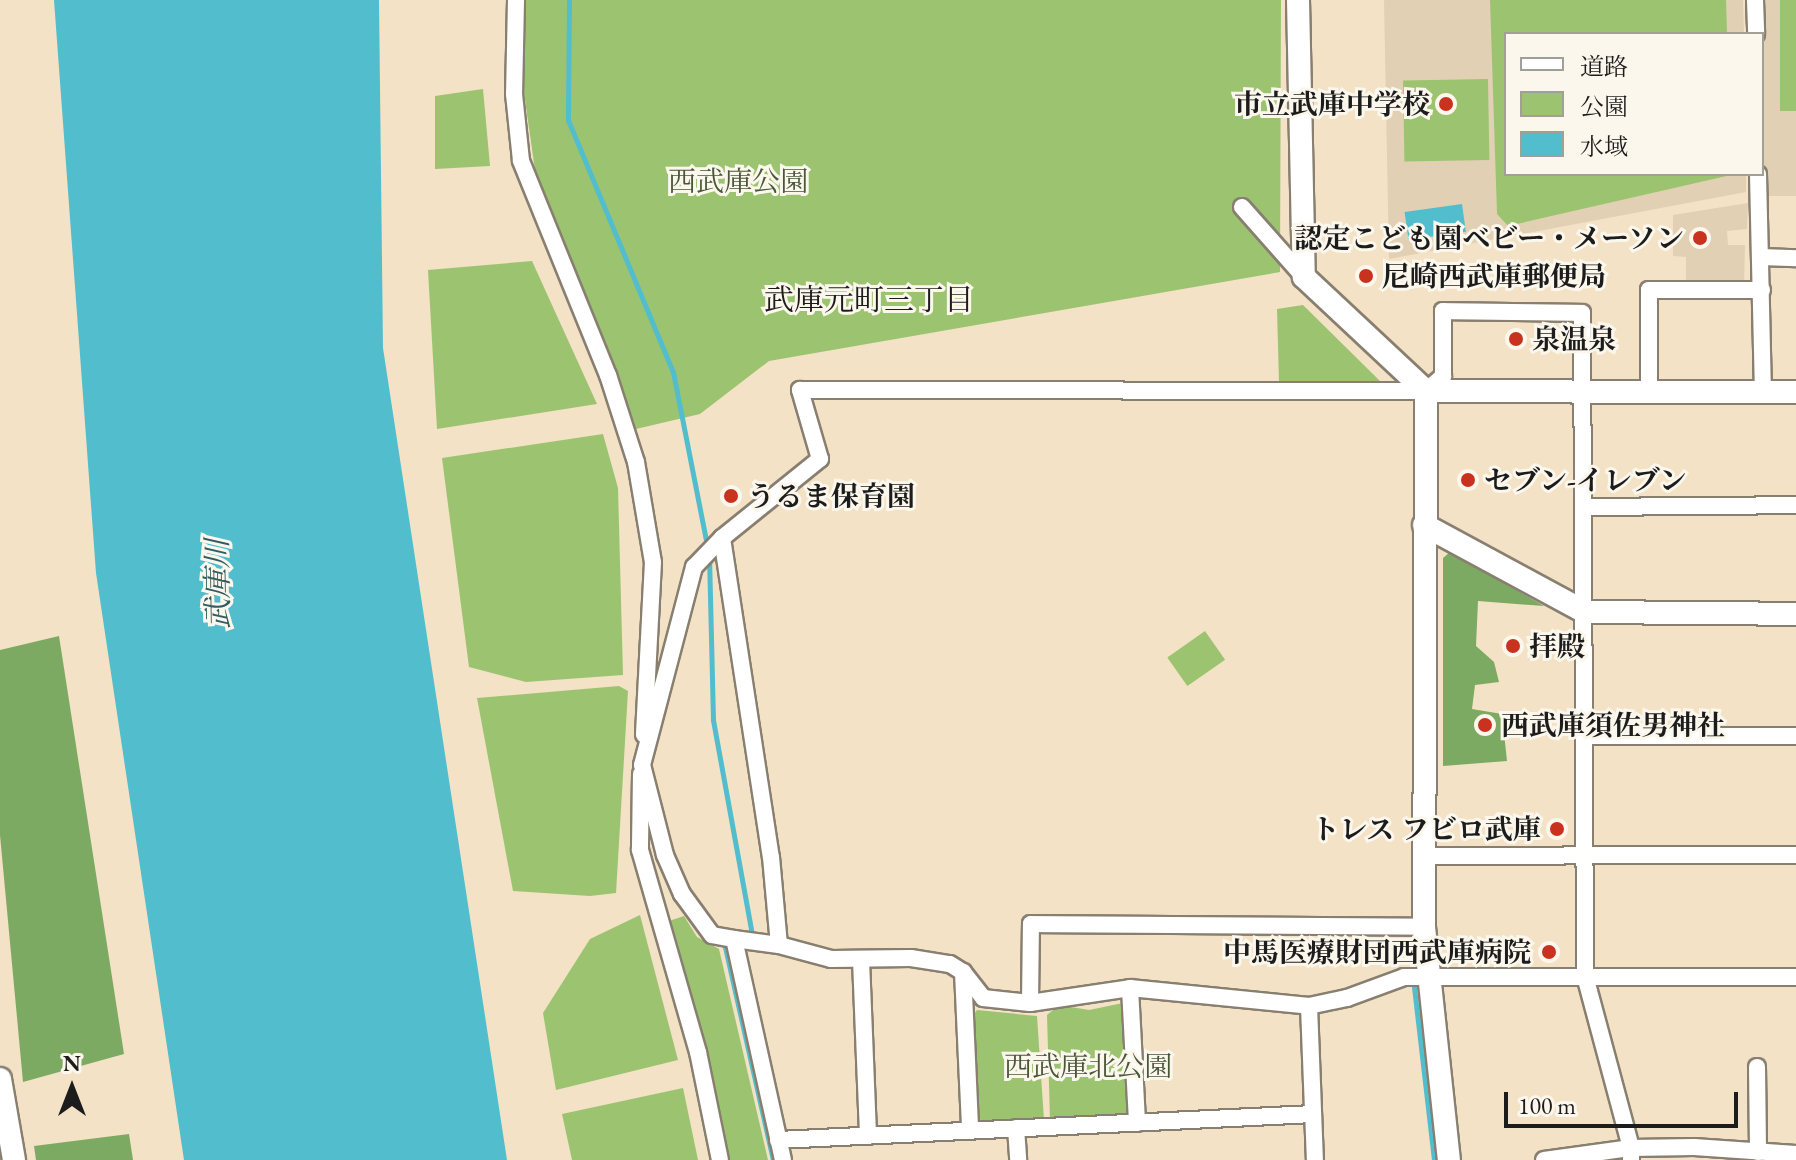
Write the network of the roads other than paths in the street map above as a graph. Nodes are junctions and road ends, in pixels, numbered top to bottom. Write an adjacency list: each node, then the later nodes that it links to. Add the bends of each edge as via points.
1 (516, 0): 24 (street, via 514,94 521,161 608,375 636,462 653,562)
2 (1298, 0): 9 (street)
3 (1755, 0): 4 (street)
4 (1756, 32)
5 (1758, 176): 7 (street)
6 (1242, 207): 9 (street)
7 (1761, 257): 8 (street); 10 (street)
8 (1796, 258)
9 (1304, 277): 11 (street)
10 (1762, 290): 13 (street, via 1649,290); 14 (street)
11 (1426, 391): 12 (street); 12 (street, via 1443,376 1443,311 1582,313); 18 (street); 19 (street, via 800,390 820,459)
12 (1583, 392): 13 (street); 17 (street)
13 (1649, 392): 14 (street)
14 (1763, 392): 15 (street)
15 (1796, 392)
16 (1796, 505): 17 (street)
17 (1585, 507): 20 (street)
18 (1424, 525): 20 (street); 27 (street)
19 (722, 538): 24 (street, via 689,579); 30 (street, via 771,857)
20 (1585, 612): 21 (street); 22 (street)
21 (1796, 614)
22 (1584, 736): 23 (street); 25 (street)
23 (1796, 736)
24 (642, 765): 29 (street, via 665,855 682,894 712,935); 51 (street, via 640,850 698,1052)
25 (1584, 855): 26 (street); 27 (street); 33 (street)
26 (1796, 855)
27 (1424, 856): 28 (street)
28 (1424, 927): 35 (street); 37 (street, via 1031,924)
29 (734, 939): 30 (street); 46 (street)
30 (779, 945): 31 (street, via 831,959)
31 (861, 960): 32 (street, via 911,958 950,964); 45 (street)
32 (963, 972): 37 (street, via 983,998); 43 (street)
33 (1585, 976): 34 (street); 35 (street); 48 (street)
34 (1796, 977)
35 (1428, 978): 38 (street, via 1404,977); 55 (street)
36 (1130, 988): 37 (street); 38 (street); 42 (street)
37 (1030, 1003)
38 (1309, 1006): 41 (street)
39 (1757, 1067): 47 (street)
40 (0, 1079): 50 (street)
41 (1313, 1114): 42 (street); 54 (street)
42 (1137, 1123): 44 (street)
43 (970, 1128): 44 (street); 45 (street)
44 (1016, 1128): 53 (street)
45 (868, 1136): 46 (street)
46 (778, 1140): 52 (street)
47 (1758, 1152): 48 (street); 49 (street)
48 (1631, 1154): 56 (street)
49 (1796, 1154)
50 (14, 1160)
51 (720, 1160)
52 (783, 1160)
53 (1018, 1160)
54 (1315, 1160)
55 (1449, 1160)
56 (1544, 1160)

